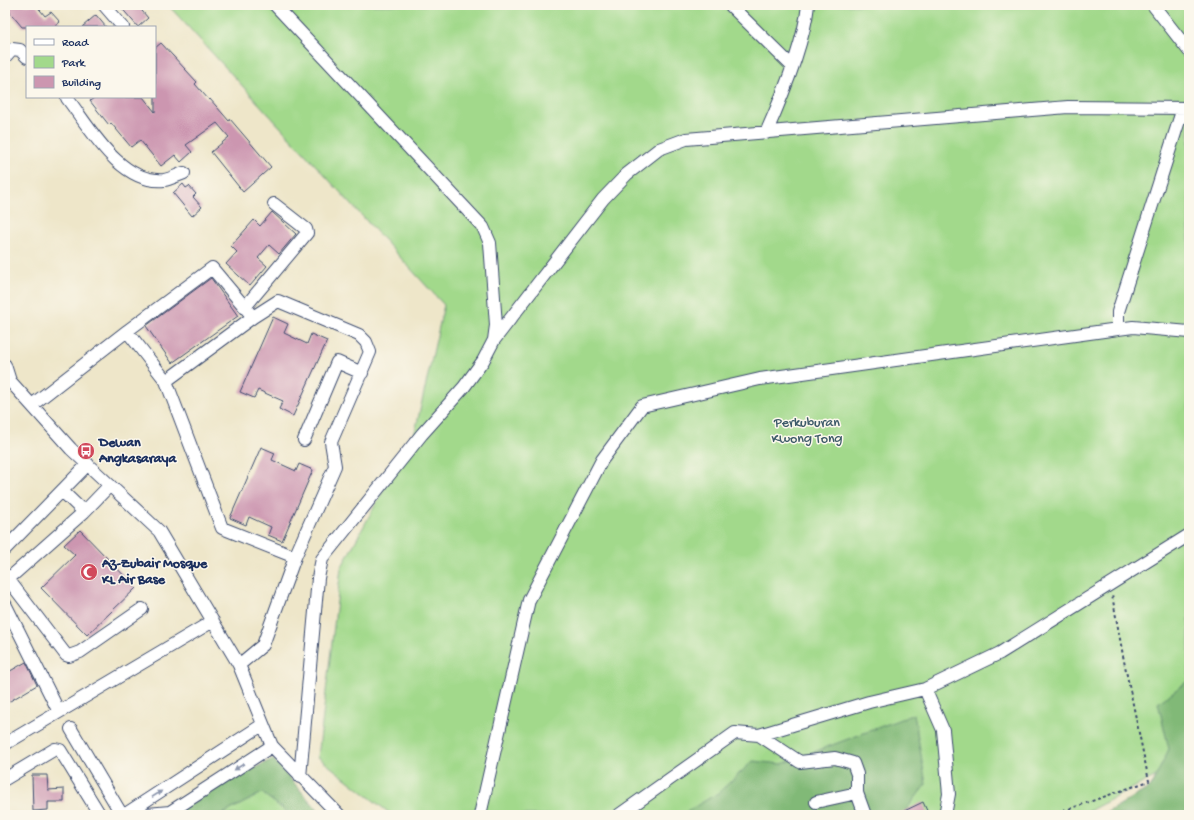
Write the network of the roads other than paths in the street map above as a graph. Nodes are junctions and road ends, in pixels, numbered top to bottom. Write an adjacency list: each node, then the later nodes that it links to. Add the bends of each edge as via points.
1 (104, 5): 6 (street)
2 (275, 5): 20 (street, via 483,227 490,243 496,325)
3 (730, 5): 10 (street)
4 (808, 5): 10 (street, via 806,22)
5 (1152, 5): 7 (street)
6 (121, 26)
7 (1189, 51)
8 (26, 56): 9 (street, via 20,50 12,49)
9 (5, 57)
10 (792, 66): 13 (street)
11 (68, 98): 14 (street, via 110,155 130,172 150,179 164,180)
12 (1186, 108): 13 (street, via 1068,107); 17 (street, via 1118,312)
13 (766, 133): 20 (street, via 686,139 659,150 627,174 603,199)
14 (184, 173)
15 (274, 204): 16 (street, via 306,228 307,234)
16 (249, 312): 18 (street, via 212,268); 22 (street, via 278,301 359,335 366,342 370,352); 23 (street)
17 (1118, 329): 19 (street); 53 (street, via 760,379 642,406 602,460 529,600)
18 (127, 331): 23 (street); 24 (street)
19 (1189, 332)
20 (494, 340): 45 (street, via 464,387 422,434 322,559 318,578)
21 (5, 365): 24 (street, via 10,380)
22 (362, 373): 25 (street, via 337,362); 32 (street, via 331,442 334,466)
23 (166, 381): 32 (street, via 222,528)
24 (32, 405): 26 (street, via 71,449)
25 (304, 440)
26 (88, 464): 27 (street); 28 (street)
27 (110, 485): 29 (street); 36 (street, via 159,531)
28 (62, 491): 29 (street); 31 (street)
29 (84, 512): 33 (street)
30 (1189, 535): 38 (street, via 1000,653)
31 (5, 549)
32 (295, 557): 37 (street, via 263,645)
33 (6, 577): 35 (street, via 69,656 80,652)
34 (5, 604): 39 (street)
35 (142, 609)
36 (213, 621): 37 (street); 39 (street)
37 (239, 665): 40 (street)
38 (925, 689): 42 (street, via 869,702); 56 (street, via 943,730 949,794)
39 (59, 712): 43 (street)
40 (262, 725): 44 (street); 50 (street, one-way to 40)
41 (71, 729): 50 (street)
42 (759, 734): 47 (street, via 800,762 835,758 853,763 857,774); 54 (street, via 735,733)
43 (5, 744)
44 (272, 746): 45 (street); 51 (street, one-way to 51, via 170,812)
45 (300, 777): 52 (street)
46 (5, 780): 49 (street, via 55,749 60,750)
47 (857, 793): 48 (street); 55 (street)
48 (816, 802)
49 (100, 815)
50 (123, 815)
51 (136, 815)
52 (339, 815)
53 (480, 815)
54 (619, 815)
55 (865, 815)
56 (946, 815)

